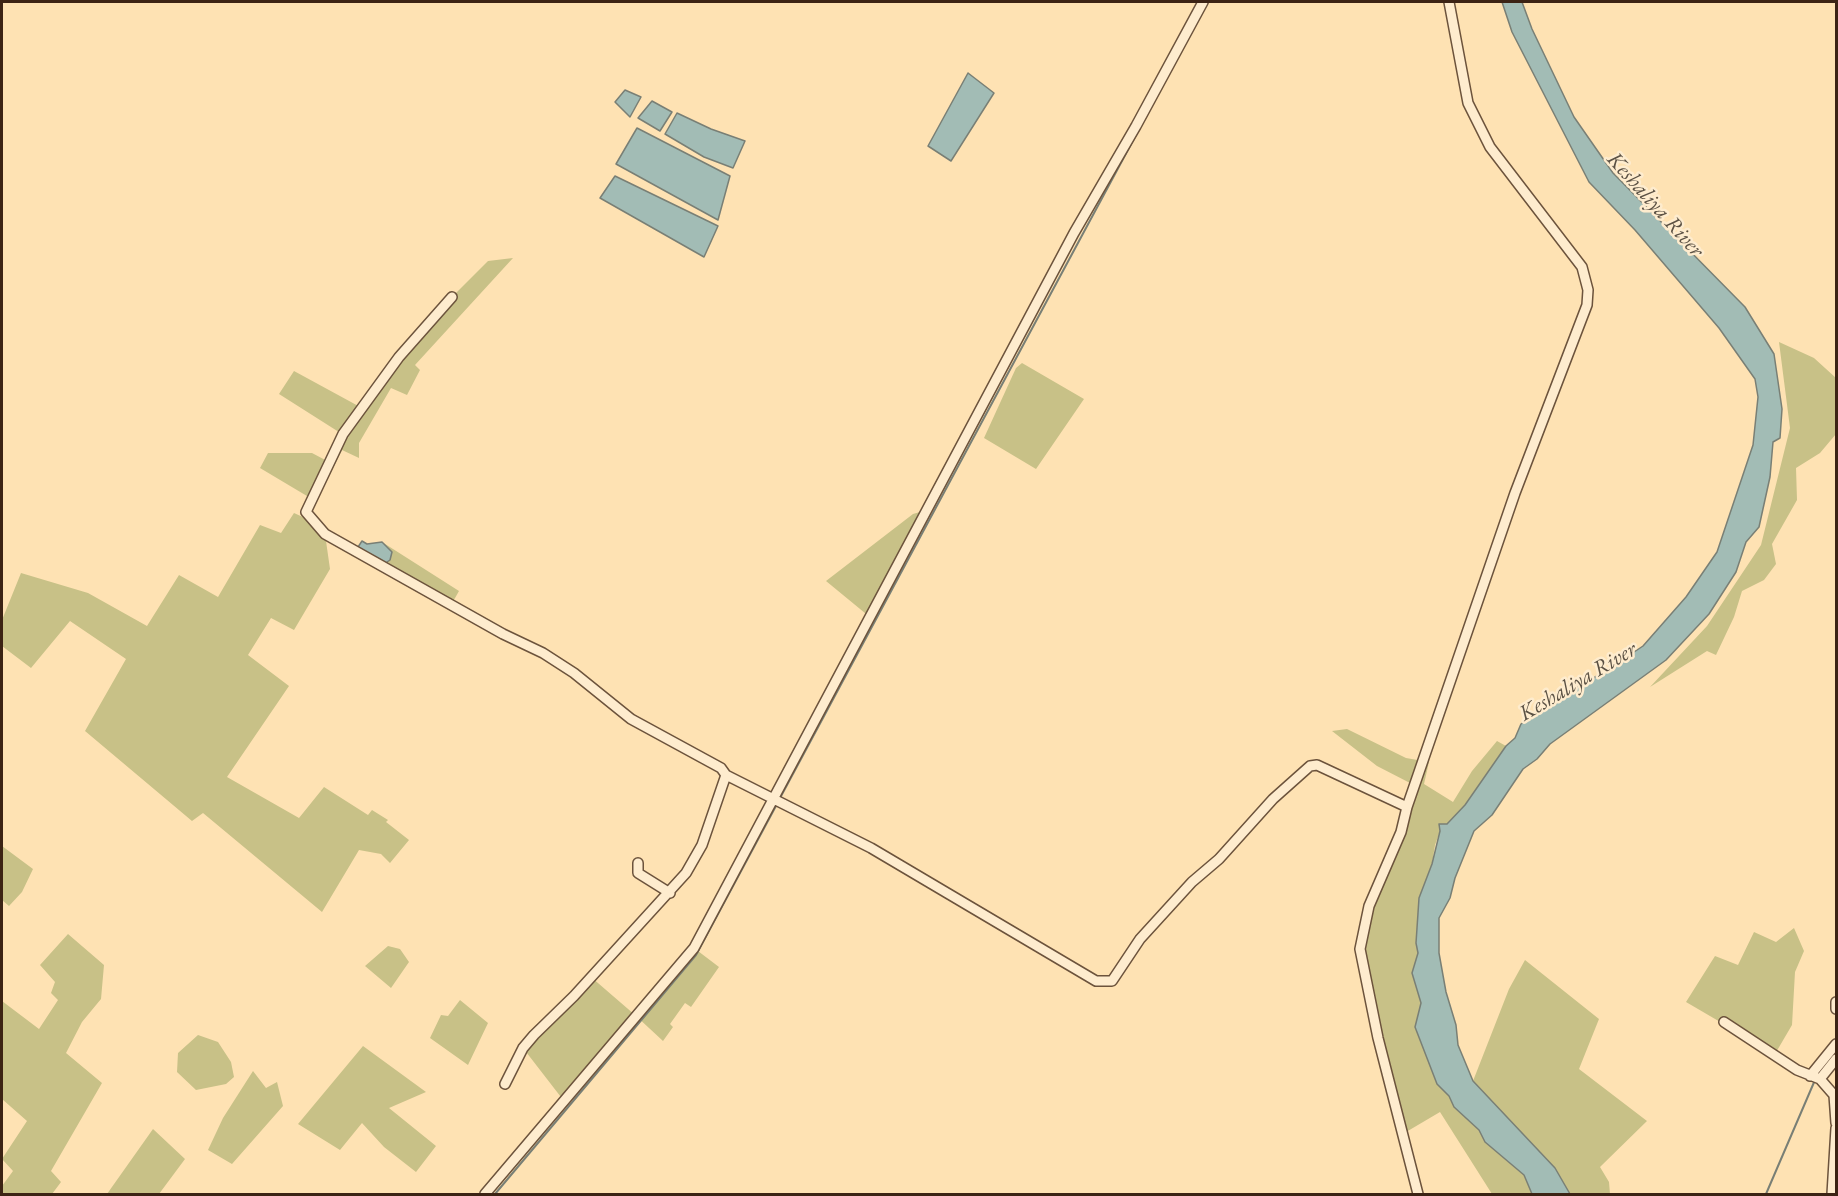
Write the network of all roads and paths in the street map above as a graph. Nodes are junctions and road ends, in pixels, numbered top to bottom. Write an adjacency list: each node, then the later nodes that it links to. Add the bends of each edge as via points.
1 (1203, 2): 5 (street, via 1074,233)
2 (1449, 2): 6 (street, via 1468,103 1490,147 1582,267 1588,290 1587,305 1515,493)
3 (452, 297): 4 (street, via 399,357 343,434 306,512 325,534 543,653 631,719 721,768)
4 (726, 775): 5 (street); 8 (street, via 694,862)
5 (774, 800): 6 (street, via 871,848 1096,981 1105,982 1112,981 1121,971 1140,939 1192,882 1310,766 1317,765); 19 (street, via 694,948)
6 (1407, 807): 20 (street, via 1401,832 1369,906 1360,949)
7 (638, 863): 8 (street, via 639,873)
8 (670, 893): 16 (street, via 534,1035)
9 (1836, 1002): 10 (street)
10 (1836, 1009)
11 (1724, 1022): 14 (street)
12 (1836, 1044): 14 (street)
13 (1836, 1059): 15 (street)
14 (1810, 1076): 15 (street)
15 (1820, 1079): 17 (street, via 1834,1095)
16 (505, 1084)
17 (1836, 1123)
18 (1836, 1128): 21 (street)
19 (485, 1194)
20 (1418, 1194)
21 (1832, 1194)

